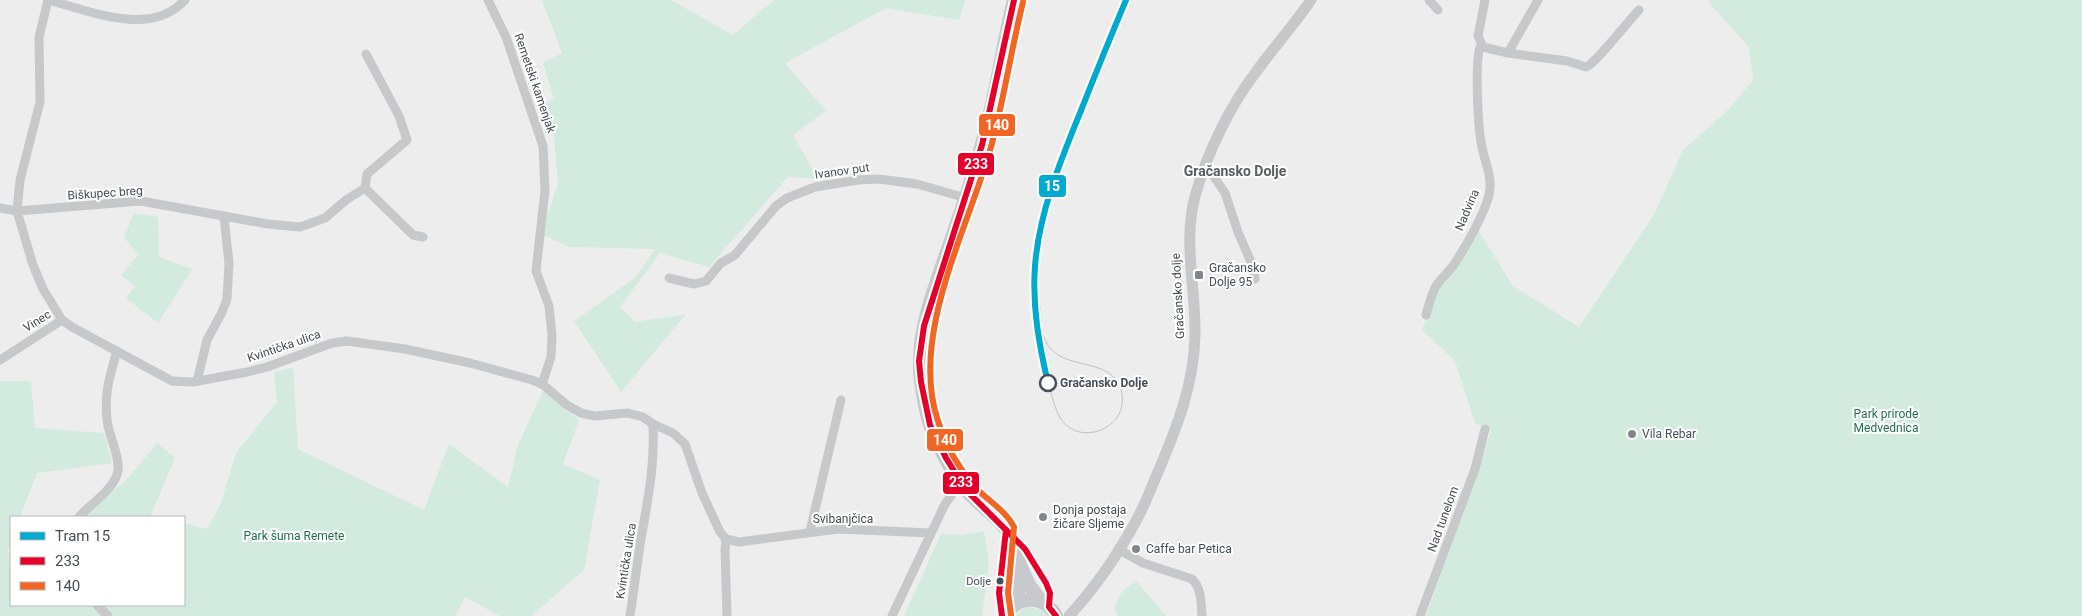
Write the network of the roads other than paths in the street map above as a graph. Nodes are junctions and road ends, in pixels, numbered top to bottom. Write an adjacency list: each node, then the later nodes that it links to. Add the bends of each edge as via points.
1 (48, 0): 2 (street, via 135,20 169,14); 18 (street, Kvintička ulica, via 39,37 40,102 20,180)
2 (185, 0)
3 (488, 0): 28 (street, Remetski kamenjak, via 506,37 543,146 545,190 536,271 548,306 552,335 551,357)
4 (1014, 0): 16 (main road, via 988,122)
5 (1311, 0): 14 (street, Gračansko dolje, via 1234,104)
6 (1428, 0): 9 (street)
7 (1485, 0): 11 (street, Nadvina, via 1478,36)
8 (1538, 0): 13 (street)
9 (1438, 10)
10 (1639, 10): 13 (street, via 1596,60 1586,67 1568,61)
11 (1481, 45): 13 (street); 23 (street, Nadvina, via 1478,50 1478,119 1490,176 1489,195 1470,237 1435,288)
12 (366, 54): 15 (street, via 399,116 407,140 367,174)
13 (1508, 54)
14 (1206, 165): 22 (street, via 1225,193); 37 (street, Gračansko dolje, via 1189,225 1195,331 1186,401 1137,519)
15 (365, 188): 19 (street, Biškupec breg, via 325,218 300,227); 20 (street, via 413,235)
16 (966, 198): 21 (street, Ivanov put, via 917,184 879,179 815,187 776,206 735,255 721,264 706,281 694,284); 32 (main road, via 927,313 920,361 930,425)
17 (0, 208): 18 (street, Biškupec breg)
18 (18, 211): 19 (street, Biškupec breg, via 141,201); 24 (street, Kvintička ulica, via 33,265)
19 (224, 216): 27 (street, via 229,264 227,298 207,340)
20 (424, 237)
21 (669, 278)
22 (1255, 279)
23 (1426, 315)
24 (62, 320): 25 (street, Kvintička ulica); 26 (street, Vinec)
25 (117, 351): 27 (street, Kvintička ulica, via 172,381); 33 (street, via 106,392 108,425 118,470 107,489)
26 (0, 360)
27 (197, 381): 28 (street, Kvintička ulica, via 267,367 310,350 347,341 470,363)
28 (542, 384): 30 (street, Kvintička ulica, via 566,405 581,413 595,416 628,413)
29 (841, 400): 34 (street)
30 (653, 424): 36 (street, via 673,433 685,444 702,493); 44 (street, Kvintička ulica, via 651,487)
31 (1485, 429): 49 (street, Nad tunelom, via 1476,469)
32 (960, 482): 35 (street); 38 (main road, via 1006,530)
33 (80, 516)
34 (810, 531): 35 (street, Svibanjčica); 36 (street, Svibanjčica, via 739,542)
35 (931, 533): 46 (street)
36 (726, 539): 45 (street)
37 (1118, 549): 39 (street, Gračansko dolje); 48 (street, via 1138,561 1192,579 1200,592)
38 (1021, 566): 41 (main road, via 1030,585); 42 (main road, via 1019,589)
39 (1084, 598): 41 (street, Gračansko dolje, via 1068,607); 47 (street, Gračansko dolje)
40 (98, 606): 43 (street)
41 (1049, 608): 42 (main road, via 1032,599 1023,600)
42 (1010, 611)
43 (108, 616)
44 (630, 616)
45 (727, 616)
46 (892, 616)
47 (1069, 616)
48 (1202, 616)
49 (1420, 616)

